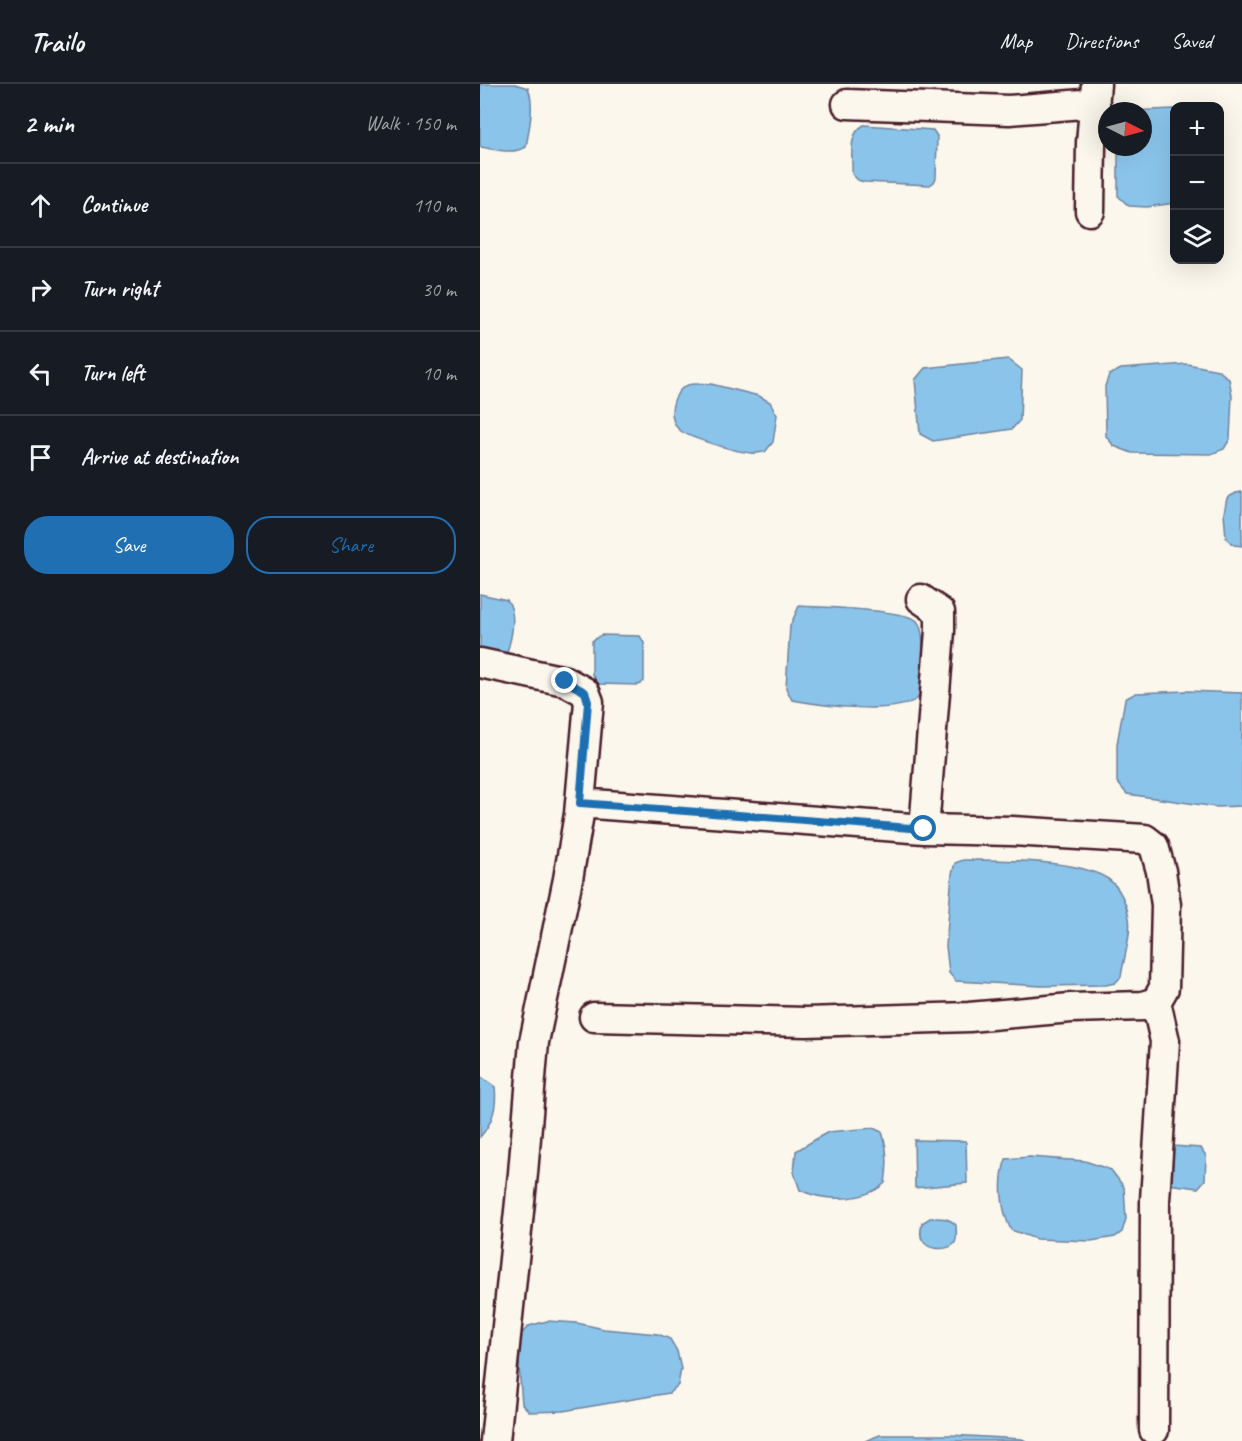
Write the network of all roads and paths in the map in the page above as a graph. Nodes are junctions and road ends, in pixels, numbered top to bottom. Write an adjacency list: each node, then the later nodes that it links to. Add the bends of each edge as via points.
1 (1096, 94): 2 (street, via 1009,110); 3 (street)
2 (847, 104)
3 (1090, 211)
4 (921, 598): 7 (street, via 940,612)
5 (480, 663): 6 (street, via 565,681 585,692 588,702)
6 (580, 803): 7 (street); 11 (street, via 534,1042)
7 (924, 829): 8 (street, via 1145,839 1154,846 1166,905 1164,988)
8 (1156, 1002): 9 (street, via 969,1017 806,1022); 10 (street, via 1165,1041 1155,1200)
9 (594, 1017)
10 (1154, 1430)
11 (495, 1441)

